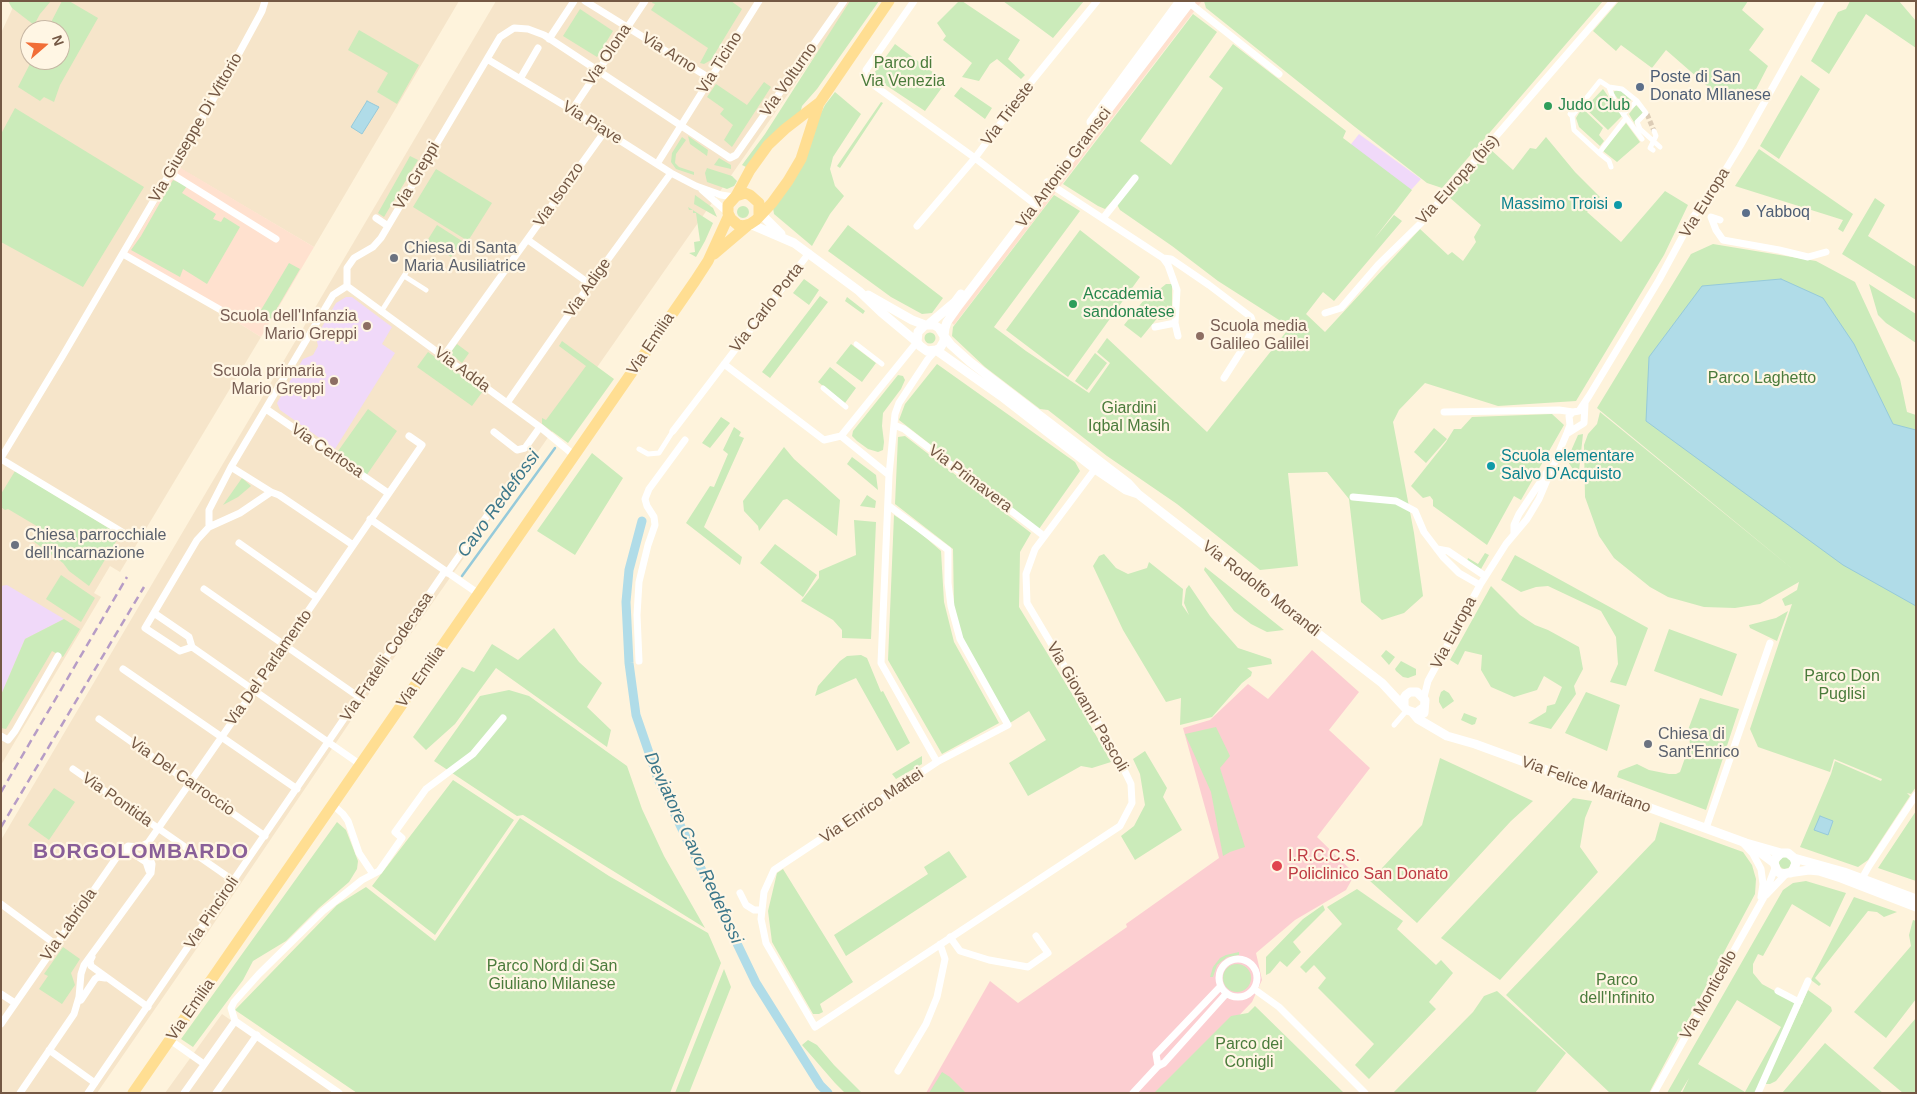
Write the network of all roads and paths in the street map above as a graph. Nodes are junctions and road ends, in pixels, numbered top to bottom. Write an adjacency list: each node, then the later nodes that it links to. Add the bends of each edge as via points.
1 (265, 1): 39 (street, Via Giuseppe Di Vittorio, via 225,79)
2 (574, 1): 15 (street)
3 (585, 1): 14 (street, Via Arno)
4 (645, 1): 14 (street, Via Olona)
5 (759, 1): 21 (street, Via Ticino)
6 (844, 1): 35 (street, Via Volturno)
7 (890, 1): 24 (main road)
8 (914, 1): 36 (street, via 866,70 868,81)
9 (1097, 1): 36 (street, Via Trieste)
10 (1180, 1): 42 (street, Via Antonio Gramsci)
11 (1613, 1): 69 (street, Via Europa (bis), via 1420,223 1341,308)
12 (1821, 1): 90 (street, Via Europa, via 1740,146 1693,217 1660,280)
13 (1189, 2): 19 (street, Via Antonio Gramsci); 42 (street, Via Antonio Gramsci)
14 (628, 27): 18 (street, Via Olona); 21 (street, Via Arno)
15 (549, 38): 17 (street, Via Greppi, via 528,29 514,28 500,36); 18 (street, Via Greppi)
16 (538, 48): 20 (street)
17 (487, 59): 20 (street, Via Piave); 52 (street, Via Greppi)
18 (597, 70): 25 (street, Via Olona); 27 (street, Via Greppi)
19 (1279, 74)
20 (520, 79): 25 (street, Via Piave)
21 (711, 79): 27 (street, Via Ticino)
22 (1609, 87): 23 (street, via 1622,89); 26 (street); 34 (street, via 1600,81 1571,115 1574,130)
23 (1637, 101): 26 (street); 31 (street, via 1646,114 1637,122)
24 (820, 102): 44 (main road, via 768,146); 46 (main road, via 801,159 781,192)
25 (572, 110): 28 (street, Via Piave)
26 (1625, 116): 30 (street); 34 (street)
27 (682, 125): 35 (street, Via Greppi); 37 (street, Via Ticino)
28 (605, 131): 37 (street, Via Piave); 56 (street, Via Isonzo)
29 (1654, 131): 31 (street)
30 (1642, 139)
31 (1654, 142): 32 (street); 33 (street, via 1650,148)
32 (1660, 147)
33 (1654, 150)
34 (1599, 152): 38 (street, via 1609,160)
35 (733, 158)
36 (975, 158): 45 (street); 53 (street, Via Trieste)
37 (657, 164): 40 (street, Via Piave)
38 (1611, 167)
39 (170, 173): 54 (street); 58 (street, Via Giuseppe Di Vittorio)
40 (671, 173): 43 (street, Via Piave); 64 (street, Via Adige)
41 (1135, 178): 49 (street)
42 (1049, 183): 45 (street, Via Antonio Gramsci); 49 (street)
43 (696, 186): 44 (street, Via Piave, via 721,195); 47 (street, Via Piave)
44 (735, 196): 46 (main road, via 745,193 756,198); 47 (main road, via 728,205)
45 (1034, 203): 72 (street, Via Antonio Gramsci, via 954,302); 74 (street, Via Antonio Gramsci, via 947,322)
46 (760, 213): 51 (main road); 55 (street)
47 (728, 214): 51 (main road, via 738,225); 62 (main road, Via Emilia)
48 (376, 218): 52 (street)
49 (1104, 218): 60 (street)
50 (1720, 220): 57 (street, via 1711,218 1723,240 1808,257)
51 (748, 225): 55 (street); 62 (main road, Via Emilia)
52 (388, 226): 65 (street, Via Greppi, via 373,247 354,258 347,268)
53 (917, 226)
54 (276, 239)
55 (788, 239): 59 (street)
56 (528, 240): 64 (street); 79 (street, Via Isonzo)
57 (1826, 252)
58 (123, 254): 70 (street); 102 (street, Via Giuseppe Di Vittorio)
59 (809, 254): 67 (street); 80 (street, Via Carlo Porta)
60 (1163, 258): 71 (street, via 1177,290); 82 (street, via 1170,259 1209,285 1251,317 1254,326)
61 (414, 260): 63 (street)
62 (708, 261): 100 (main road, Via Emilia)
63 (404, 276): 66 (street); 68 (street)
64 (590, 284): 85 (street, Via Adige)
65 (348, 286): 68 (street, Via Adda); 87 (street, via 332,295)
66 (426, 290)
67 (858, 291): 72 (street); 76 (street)
68 (381, 312): 79 (street, Via Adda)
69 (1325, 313)
70 (233, 317)
71 (1175, 323): 73 (street); 75 (street)
72 (927, 325): 74 (street, via 939,328); 76 (street, via 918,332)
73 (1155, 327)
74 (944, 336): 78 (street); 84 (street, Via Rodolfo Morandi, via 970,362)
75 (1178, 336)
76 (918, 342): 78 (street, via 927,351); 97 (street)
77 (856, 344): 81 (street)
78 (936, 350): 91 (street, Via Enrico Mattei, via 899,403); 105 (street, Via Rodolfo Morandi)
79 (443, 357): 85 (street, Via Adda)
80 (724, 364): 95 (street, Via Carlo Porta); 97 (street, via 824,440)
81 (882, 364)
82 (1224, 378)
83 (822, 388): 86 (street)
84 (1021, 401): 105 (street, Via Rodolfo Morandi, via 1026,410 1092,461); 107 (street, Via Rodolfo Morandi)
85 (506, 404): 93 (street, Via Adda)
86 (846, 407)
87 (266, 409): 104 (street); 109 (street, Via Certosa)
88 (1559, 410): 89 (street); 90 (street); 92 (street)
89 (1444, 412)
90 (1579, 413): 92 (street, Via Europa, via 1569,416); 92 (street, Via Europa, via 1585,422 1582,426)
91 (894, 425): 101 (street, Via Enrico Mattei); 116 (street, Via Primavera, via 904,429)
92 (1571, 425): 121 (street, Via Europa, via 1554,461 1519,514 1514,534)
93 (540, 427): 94 (street, via 525,448 517,450); 100 (street, Via Adda)
94 (494, 432)
95 (673, 432): 99 (street, via 659,453 648,454)
96 (410, 436): 109 (street, Via Del Parlamento, via 422,445)
97 (841, 436): 103 (street)
98 (685, 440): 131 (street, via 649,489 645,502 655,525 639,582)
99 (639, 449)
100 (575, 456): 124 (main road, Via Emilia)
101 (891, 457): 103 (street); 106 (street, Via Enrico Mattei)
102 (1, 459): 115 (street)
103 (877, 466): 106 (street)
104 (231, 467): 108 (street); 114 (street, via 209,510)
105 (1095, 468): 107 (street, Via Rodolfo Morandi, via 1126,490); 116 (street, Via Giovanni Pascoli)
106 (889, 475): 111 (street, Via Enrico Mattei)
107 (1135, 491): 134 (street, Via Rodolfo Morandi)
108 (271, 492): 114 (street, via 240,513); 118 (street)
109 (388, 493): 113 (street, Via Del Parlamento)
110 (1353, 497): 119 (street, Via Europa, via 1396,501 1415,510 1424,532)
111 (889, 506): 148 (street, Via Enrico Mattei, via 881,663); 148 (street, via 948,550 950,598 960,639 1008,725)
112 (488, 513): 120 (street, Via Fratelli Codecasa)
113 (370, 520): 118 (street, Via Del Parlamento); 120 (street)
114 (209, 527): 126 (street, via 197,540)
115 (127, 535)
116 (1044, 536): 177 (street, Via Giovanni Pascoli, via 1035,549 1026,574 1027,603 1122,764 1131,784 1132,802 1120,826)
117 (239, 543): 125 (street)
118 (353, 545): 125 (street, Via Del Parlamento)
119 (1436, 548): 121 (street, via 1448,551); 122 (street, Via Europa, via 1459,573)
120 (446, 572): 124 (street); 138 (street, Via Fratelli Codecasa)
121 (1485, 576): 122 (street, Via Europa)
122 (1480, 585): 133 (street, Via Europa)
123 (204, 589): 128 (street)
124 (478, 594): 149 (main road, Via Emilia)
125 (317, 598): 128 (street, Via Del Parlamento)
126 (154, 613): 129 (street, via 189,637); 129 (street, via 145,628 180,651)
127 (1770, 643): 155 (street)
128 (285, 645): 135 (street, Via Del Parlamento); 138 (street)
129 (192, 648): 135 (street)
130 (58, 656): 145 (street, via 8,740)
131 (639, 662)
132 (123, 669): 146 (street)
133 (1428, 681): 136 (street, Via Europa); 137 (street, Via Europa)
134 (1383, 685): 136 (street, Via Rodolfo Morandi); 140 (street, Via Rodolfo Morandi)
135 (253, 690): 146 (street, Via Del Parlamento); 147 (street)
136 (1410, 693): 137 (street); 140 (street, via 1404,698)
137 (1424, 696): 139 (street)
138 (359, 697): 147 (street, Via Fratelli Codecasa)
139 (1424, 707): 140 (street, via 1420,712); 143 (street)
140 (1408, 710): 143 (street, Via Felice Maritano); 144 (street)
141 (503, 718): 165 (street, via 473,754 426,789 395,832 402,838)
142 (99, 720): 151 (street, Via Del Carroccio)
143 (1429, 724): 155 (street, Via Felice Maritano, via 1447,736)
144 (1394, 725)
145 (1, 736)
146 (221, 738): 151 (street, Via Del Parlamento); 152 (street)
147 (328, 743): 149 (street); 152 (street, Via Pinciroli)
148 (937, 762): 174 (street, Via Enrico Mattei, via 774,870 764,892)
149 (361, 765): 154 (main road, Via Emilia)
150 (73, 769): 156 (street, Via Pontida)
151 (189, 782): 156 (street, Via Del Parlamento); 157 (street, Via Del Carroccio)
152 (297, 789): 157 (street, Via Pinciroli)
153 (1916, 795): 168 (street)
154 (333, 805): 165 (street, via 348,821 360,853); 196 (main road, Via Emilia)
155 (1706, 828): 158 (street, Via Felice Maritano)
156 (157, 829): 159 (street, Via Del Parlamento); 167 (street, Via Pontida)
157 (265, 836): 167 (street, Via Pinciroli)
158 (1742, 842): 160 (street, Via Felice Maritano); 163 (street, Via Felice Maritano); 175 (street, via 1753,854 1763,876 1761,896)
159 (148, 843): 161 (street, via 140,847 128,846); 166 (street, via 152,868)
160 (1781, 853): 162 (street, via 1788,853); 163 (street)
161 (118, 856): 166 (street, via 128,851 146,862 149,868); 178 (street, Via Labriola)
162 (1794, 858): 164 (street, via 1794,868); 168 (street)
163 (1774, 865): 164 (street, via 1781,874); 170 (street, Via Monticello)
164 (1788, 873): 168 (street, via 1814,870); 170 (street, Via Monticello)
165 (373, 874): 192 (street, via 323,911 259,974 234,1002 231,1008)
166 (146, 879): 180 (street)
167 (234, 881): 191 (street, Via Pinciroli)
168 (1861, 882): 171 (street); 173 (street)
169 (740, 892): 174 (street, via 746,905)
170 (1764, 897): 175 (street, Via Monticello)
171 (1916, 899)
172 (1, 904): 178 (street)
173 (1916, 907)
174 (762, 910): 194 (street, Via Enrico Mattei, via 766,943)
175 (1750, 922): 210 (street, Via Monticello)
176 (1036, 936): 177 (street, via 1048,953 1028,967 960,951)
177 (950, 937): 179 (street, Via Giovanni Pascoli)
178 (56, 944): 189 (street, Via Labriola)
179 (940, 944): 194 (street, Via Giovanni Pascoli); 200 (street, via 945,959 936,997 926,1024)
180 (93, 954): 181 (street, via 90,964); 190 (street, via 82,970)
181 (106, 978): 190 (street, via 95,979); 191 (street)
182 (1808, 981): 188 (street)
183 (1220, 987): 184 (street, via 1222,967 1228,961 1240,959 1249,962 1255,970); 187 (street); 199 (street, via 1156,1054)
184 (1254, 989): 187 (street, via 1241,998); 209 (street, via 1279,1007)
185 (1778, 991): 188 (street)
186 (1, 994): 189 (street)
187 (1226, 994): 199 (street)
188 (1799, 1002): 211 (street)
189 (15, 1003): 193 (street, Via Labriola)
190 (78, 1005): 197 (street)
191 (148, 1007): 201 (street, Via Pinciroli)
192 (234, 1021): 195 (street); 198 (street)
193 (1, 1024)
194 (815, 1027)
195 (257, 1035): 206 (street); 207 (street)
196 (170, 1040): 198 (street); 204 (main road, Via Emilia)
197 (49, 1050): 201 (street); 202 (street)
198 (204, 1064): 205 (street)
199 (1158, 1066): 208 (street)
200 (898, 1071)
201 (95, 1083): 203 (street, Via Pinciroli)
202 (20, 1093)
203 (88, 1093)
204 (134, 1093)
205 (184, 1093)
206 (216, 1093)
207 (339, 1093)
208 (1133, 1093)
209 (1365, 1093)
210 (1654, 1093)
211 (1758, 1093)

